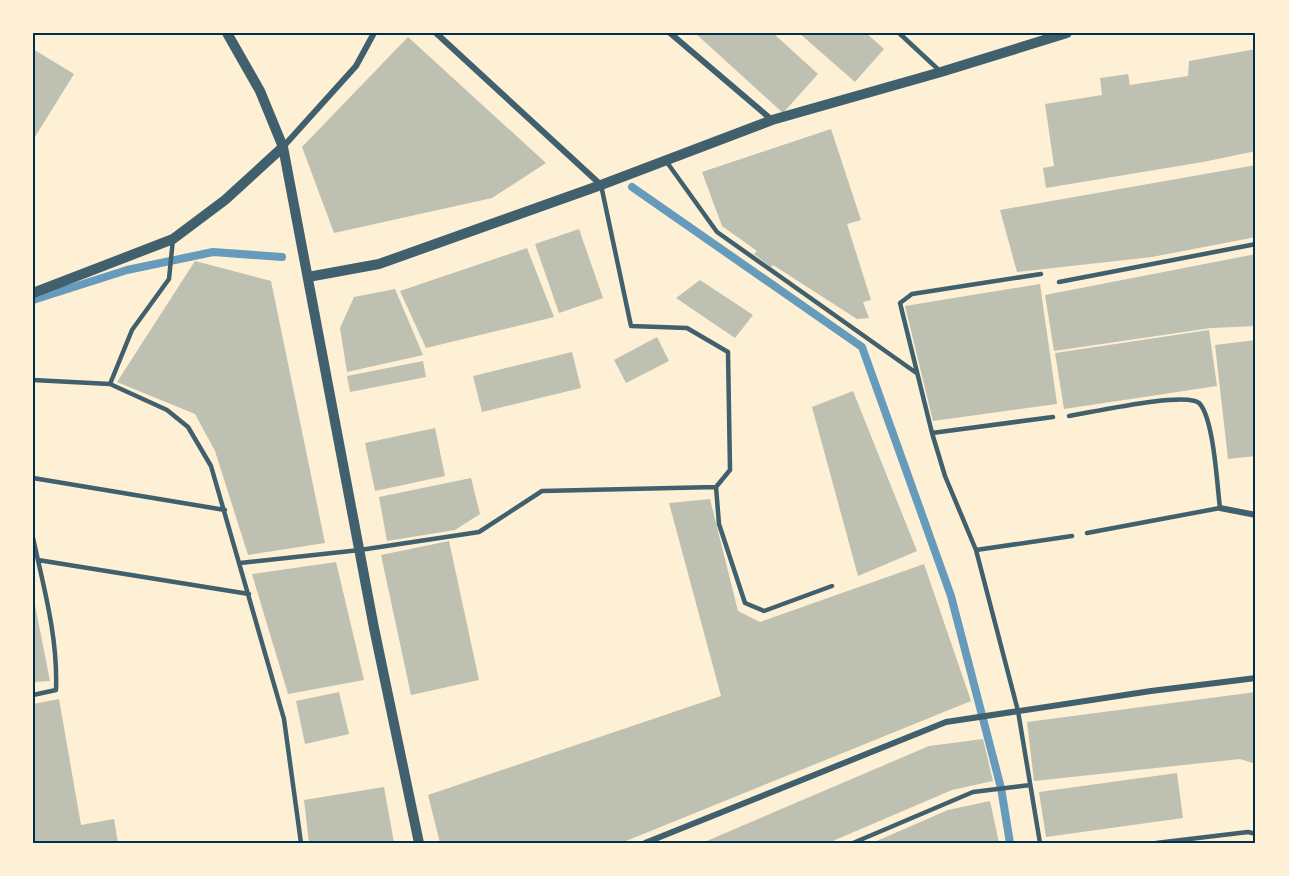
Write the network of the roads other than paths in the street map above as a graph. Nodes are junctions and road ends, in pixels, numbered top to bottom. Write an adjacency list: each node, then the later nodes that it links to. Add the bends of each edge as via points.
1 (227, 33): 9 (street, via 260,91)
2 (374, 33): 9 (street, via 356,66)
3 (436, 33): 11 (street)
4 (670, 33): 8 (street)
5 (899, 33): 7 (lane)
6 (1067, 33): 7 (street)
7 (941, 72): 8 (street)
8 (772, 120): 10 (street)
9 (283, 147): 12 (street, via 225,200); 15 (street)
10 (666, 161): 11 (street); 18 (lane, via 717,232)
11 (600, 185): 15 (street, via 379,264); 25 (lane, via 631,326 687,328 728,352 730,470)
12 (173, 239): 17 (street); 20 (lane, via 169,279 132,330)
13 (1256, 244): 16 (lane)
14 (1041, 274): 18 (lane, via 912,294 900,303)
15 (308, 278): 32 (street)
16 (1059, 282)
17 (33, 293)
18 (916, 373): 23 (lane)
19 (33, 380): 20 (lane)
20 (110, 384): 27 (lane, via 167,410 188,427 211,466)
21 (1069, 416): 26 (lane, via 1149,402 1191,398 1200,403 1207,420)
22 (1053, 417): 23 (lane)
23 (932, 433): 33 (lane)
24 (33, 478): 27 (lane)
25 (716, 487): 32 (lane, via 542,491 479,532); 36 (lane, via 719,524 745,603 764,611)
26 (1220, 508): 28 (street); 29 (lane)
27 (225, 510): 35 (lane)
28 (1256, 516)
29 (1087, 533)
30 (1072, 536): 33 (lane)
31 (33, 538): 34 (lane)
32 (360, 550): 35 (lane); 44 (street)
33 (976, 550): 40 (lane)
34 (38, 560): 37 (lane); 39 (lane, via 51,616 57,671 56,690)
35 (240, 563): 37 (lane)
36 (832, 586)
37 (249, 594): 43 (lane, via 284,719)
38 (1256, 678): 40 (street)
39 (33, 695)
40 (1018, 711): 41 (lane); 45 (street, via 946,722)
41 (1030, 785): 46 (lane, via 973,792); 47 (lane)
42 (1256, 834): 48 (lane)
43 (301, 843)
44 (419, 843)
45 (645, 843)
46 (853, 843)
47 (1040, 843)
48 (1156, 843)

